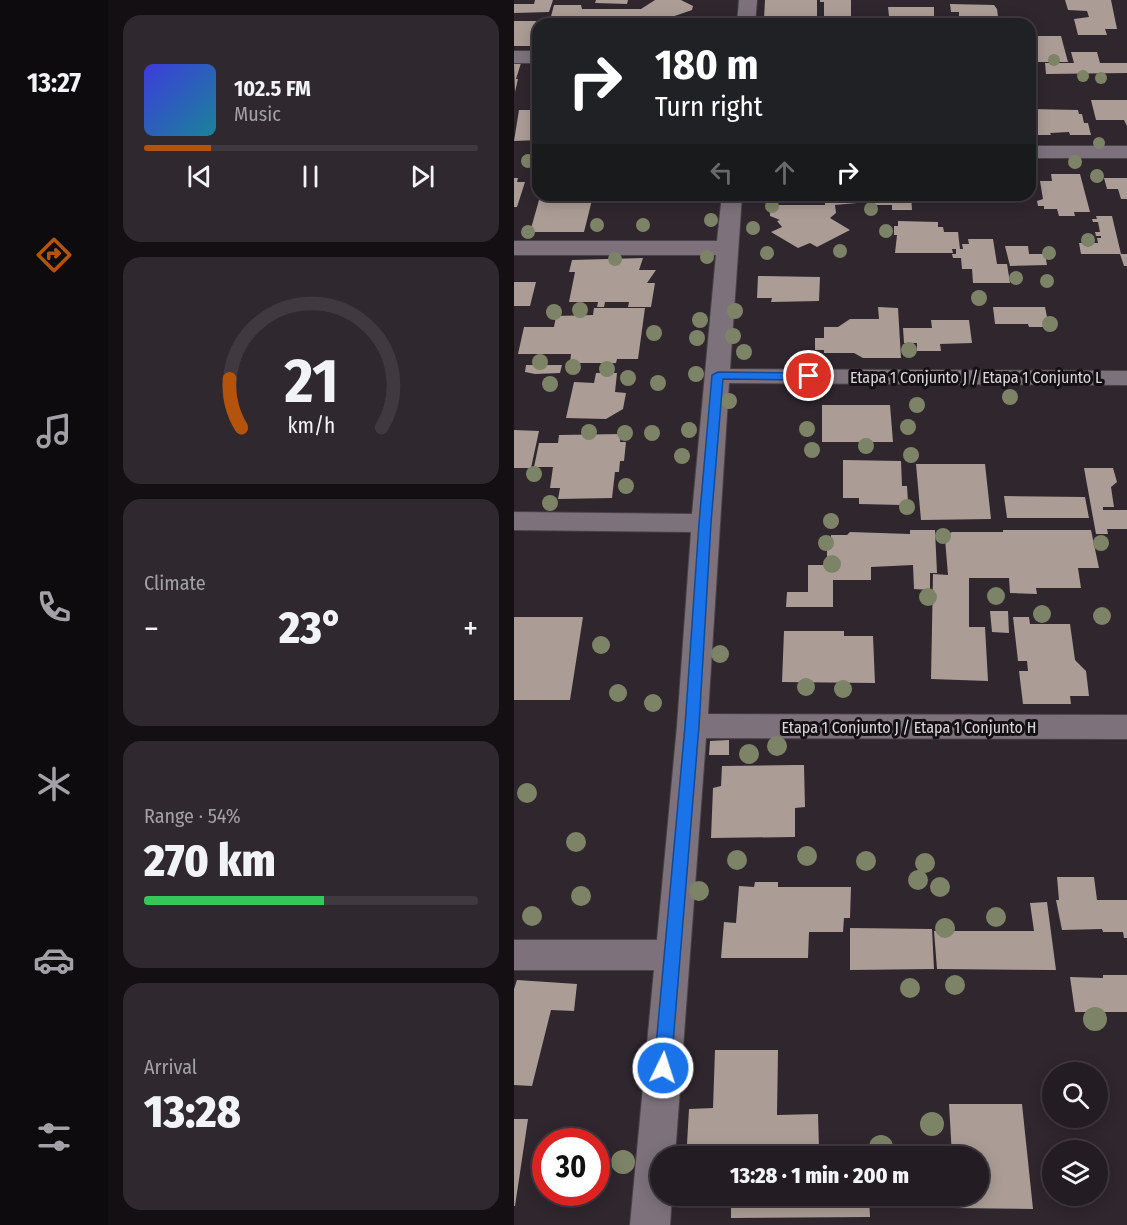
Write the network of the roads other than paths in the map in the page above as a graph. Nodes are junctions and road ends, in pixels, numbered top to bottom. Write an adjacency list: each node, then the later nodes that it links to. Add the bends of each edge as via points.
1 (748, 0): 2 (street)
2 (746, 18)
3 (514, 57): 4 (street)
4 (532, 57)
5 (1036, 152): 6 (street)
6 (1126, 152)
7 (731, 201): 9 (street)
8 (514, 248): 9 (street)
9 (727, 248): 10 (street)
10 (718, 375): 11 (street, Etapa 1 Conjunto J / Etapa 1 Conjunto L); 13 (street)
11 (1126, 378)
12 (514, 521): 13 (street)
13 (705, 523): 14 (street)
14 (692, 726): 15 (street, Etapa 1 Conjunto J / Etapa 1 Conjunto H); 17 (street)
15 (1126, 727)
16 (514, 955): 17 (street)
17 (672, 955): 18 (street)
18 (650, 1225)

